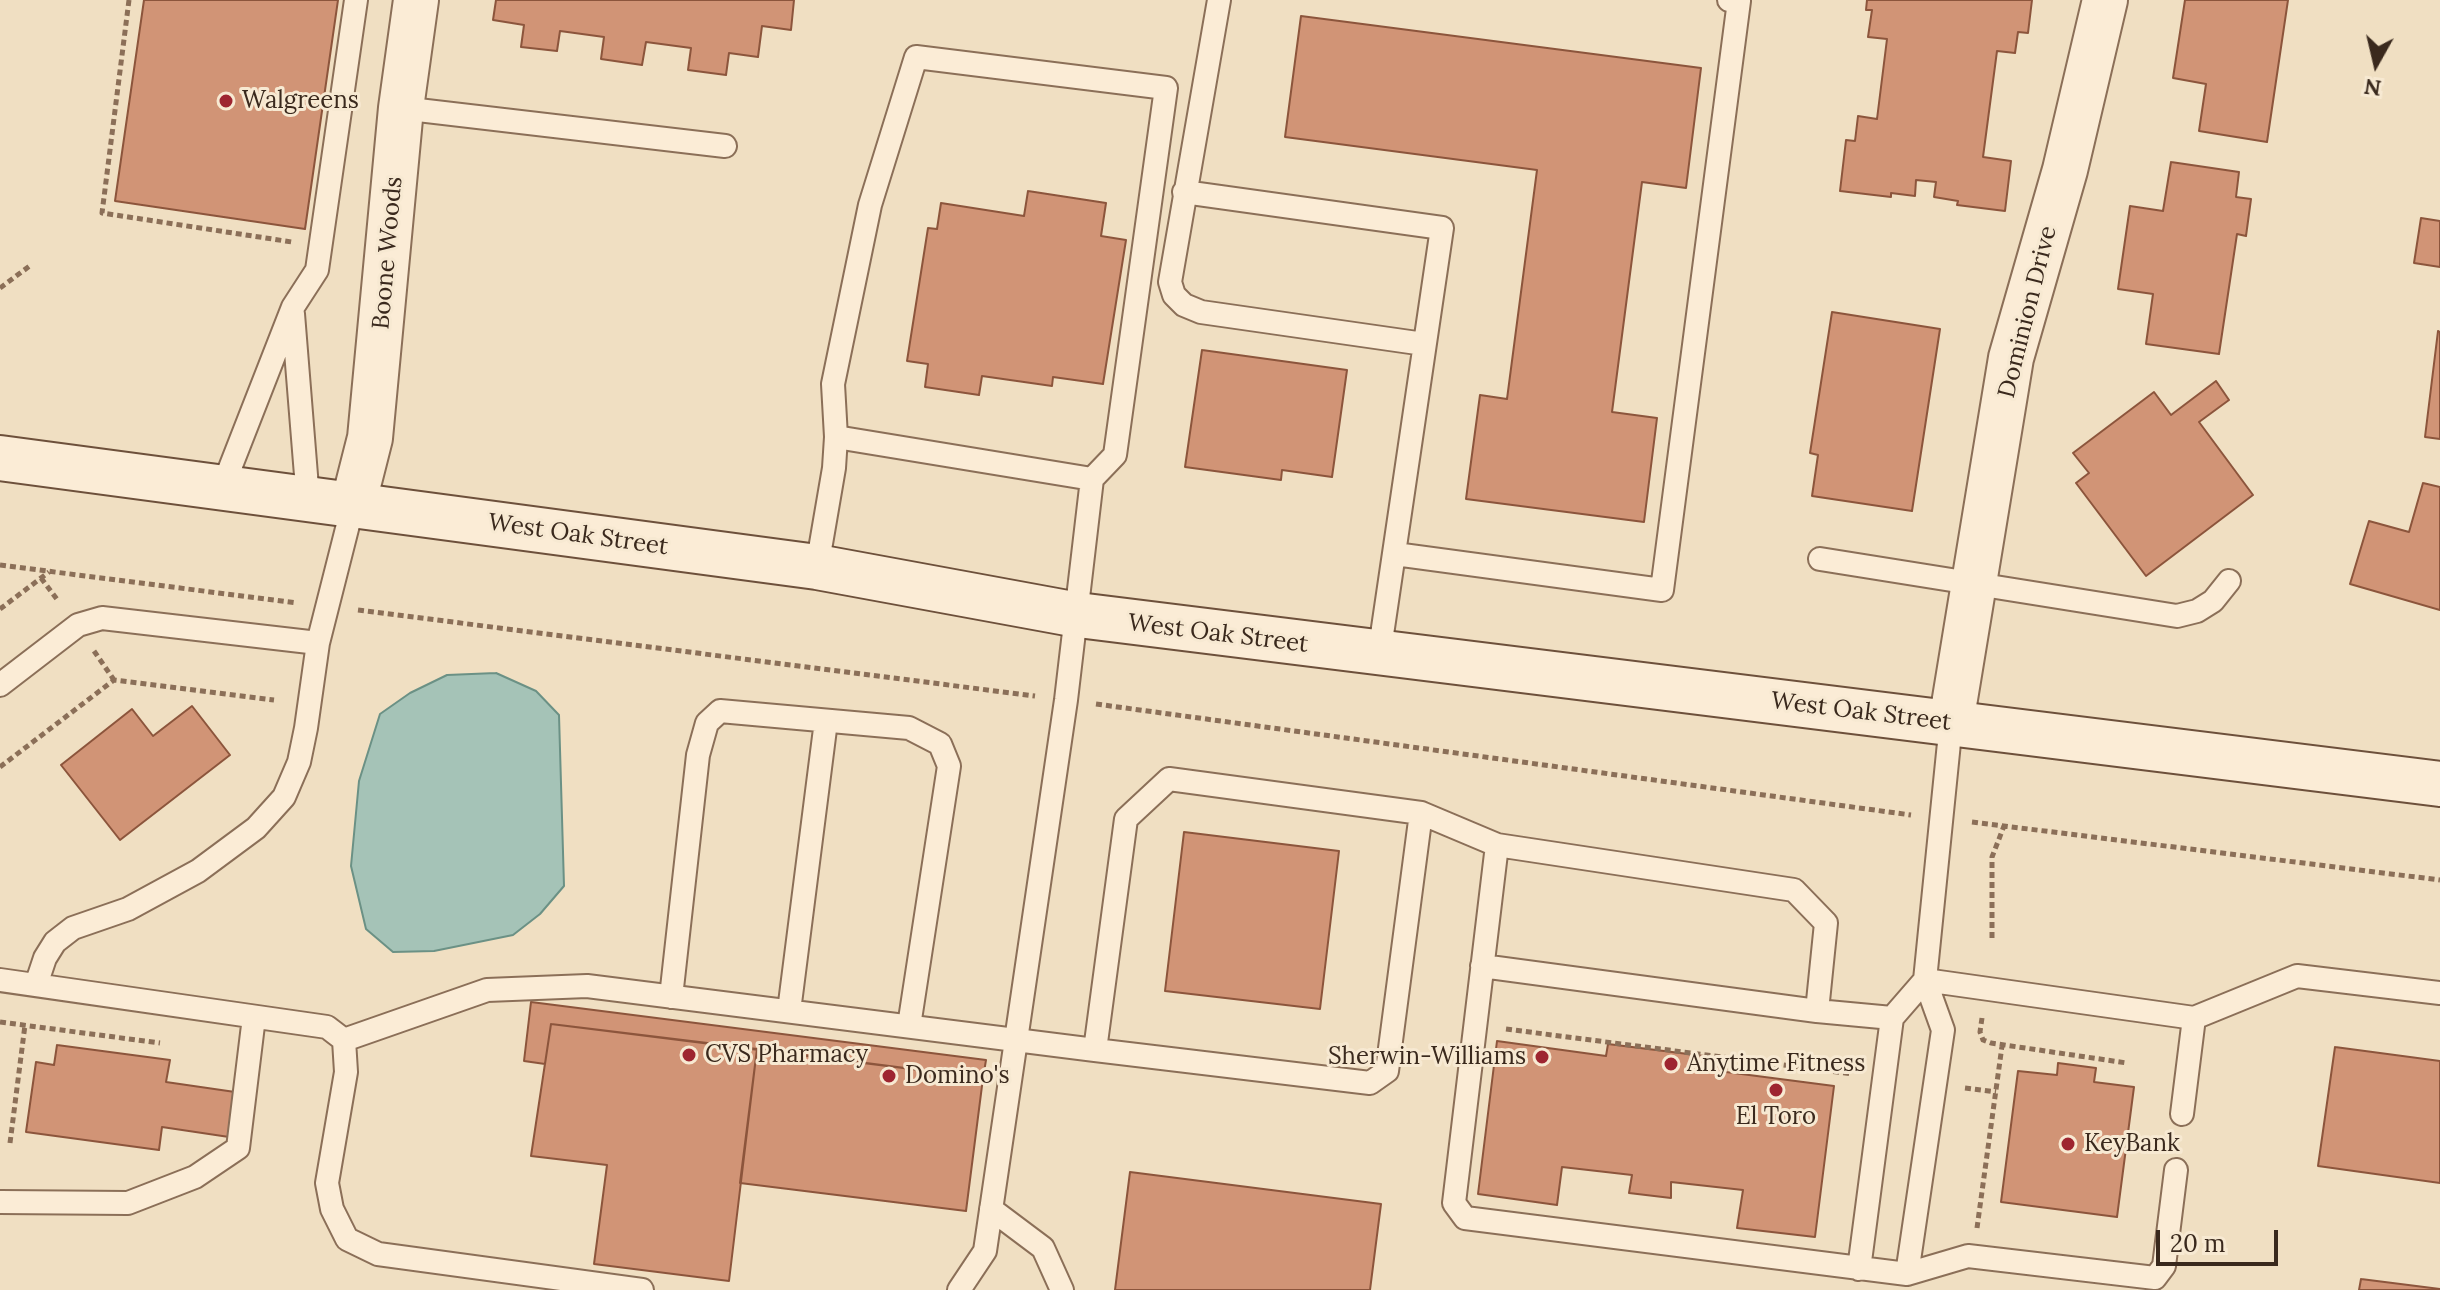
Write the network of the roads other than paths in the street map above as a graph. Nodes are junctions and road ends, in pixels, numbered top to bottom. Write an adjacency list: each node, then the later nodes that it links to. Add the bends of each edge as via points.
1 (356, 0): 9 (lane, via 317,270)
2 (416, 0): 6 (main road, Boone Woods)
3 (1219, 0): 8 (lane)
4 (1729, 0): 17 (lane, via 1739,1 1662,590)
5 (2105, 0): 21 (main road, Dominion Drive, via 2065,170 2011,358)
6 (401, 108): 7 (lane); 16 (main road, Boone Woods, via 370,438)
7 (725, 146)
8 (1184, 192): 10 (lane, via 1170,282 1184,305 1201,312); 10 (lane, via 1442,228)
9 (293, 307): 14 (lane); 15 (lane)
10 (1424, 344): 17 (lane)
11 (836, 437): 13 (lane); 13 (lane, via 833,384 867,220 916,57 1166,88 1115,455); 19 (lane)
12 (0, 458): 14 (main road, West Oak Street)
13 (1092, 479): 22 (lane)
14 (223, 486): 15 (main road, West Oak Street)
15 (308, 500): 16 (main road, West Oak Street)
16 (353, 505): 19 (main road, West Oak Street); 23 (lane)
17 (1395, 554): 24 (lane)
18 (1820, 559): 21 (lane)
19 (817, 567): 22 (main road, West Oak Street)
20 (2229, 581): 21 (lane, via 2205,606 2177,616)
21 (1975, 582): 27 (main road, Dominion Drive)
22 (1078, 615): 24 (main road, West Oak Street); 44 (lane)
23 (318, 643): 25 (lane, via 102,618 78,625); 34 (lane, via 304,739 284,797 256,828 198,871 128,909 73,928 55,942)
24 (1379, 655): 27 (main road, West Oak Street)
25 (0, 685)
26 (826, 721): 36 (lane, via 720,711 707,723 698,755); 37 (lane); 42 (lane, via 909,728 940,744 949,766)
27 (1951, 723): 28 (main road, West Oak Street); 33 (lane)
28 (2440, 784)
29 (1421, 813): 30 (lane); 45 (lane, via 1169,779 1126,819); 45 (lane, via 1387,1071 1370,1083)
30 (1497, 845): 31 (lane); 38 (lane, via 1794,890 1826,923)
31 (1482, 966): 38 (lane); 50 (lane, via 1454,1203 1465,1218)
32 (0, 980): 34 (lane)
33 (1925, 980): 40 (lane); 41 (lane); 51 (lane, via 1943,1030)
34 (36, 985): 39 (lane)
35 (2440, 993): 41 (lane, via 2297,976)
36 (671, 997): 37 (lane); 43 (lane, via 587,986 487,990)
37 (789, 1011): 42 (lane)
38 (1817, 1011): 40 (lane)
39 (254, 1017): 43 (lane, via 327,1027); 48 (lane, via 238,1148 195,1177 128,1203)
40 (1892, 1018): 50 (lane)
41 (2194, 1018): 46 (lane)
42 (909, 1026): 44 (lane)
43 (344, 1040): 52 (lane, via 346,1072 327,1183 332,1209 347,1239 378,1254)
44 (1016, 1040): 45 (lane); 49 (lane)
45 (1095, 1050)
46 (2182, 1114)
47 (2176, 1170): 51 (lane, via 2164,1266 2155,1278 1968,1256)
48 (0, 1202)
49 (991, 1209): 53 (lane, via 985,1251); 54 (lane, via 1043,1248)
50 (1859, 1269): 51 (lane)
51 (1907, 1274)
52 (642, 1290)
53 (959, 1290)
54 (1062, 1290)

